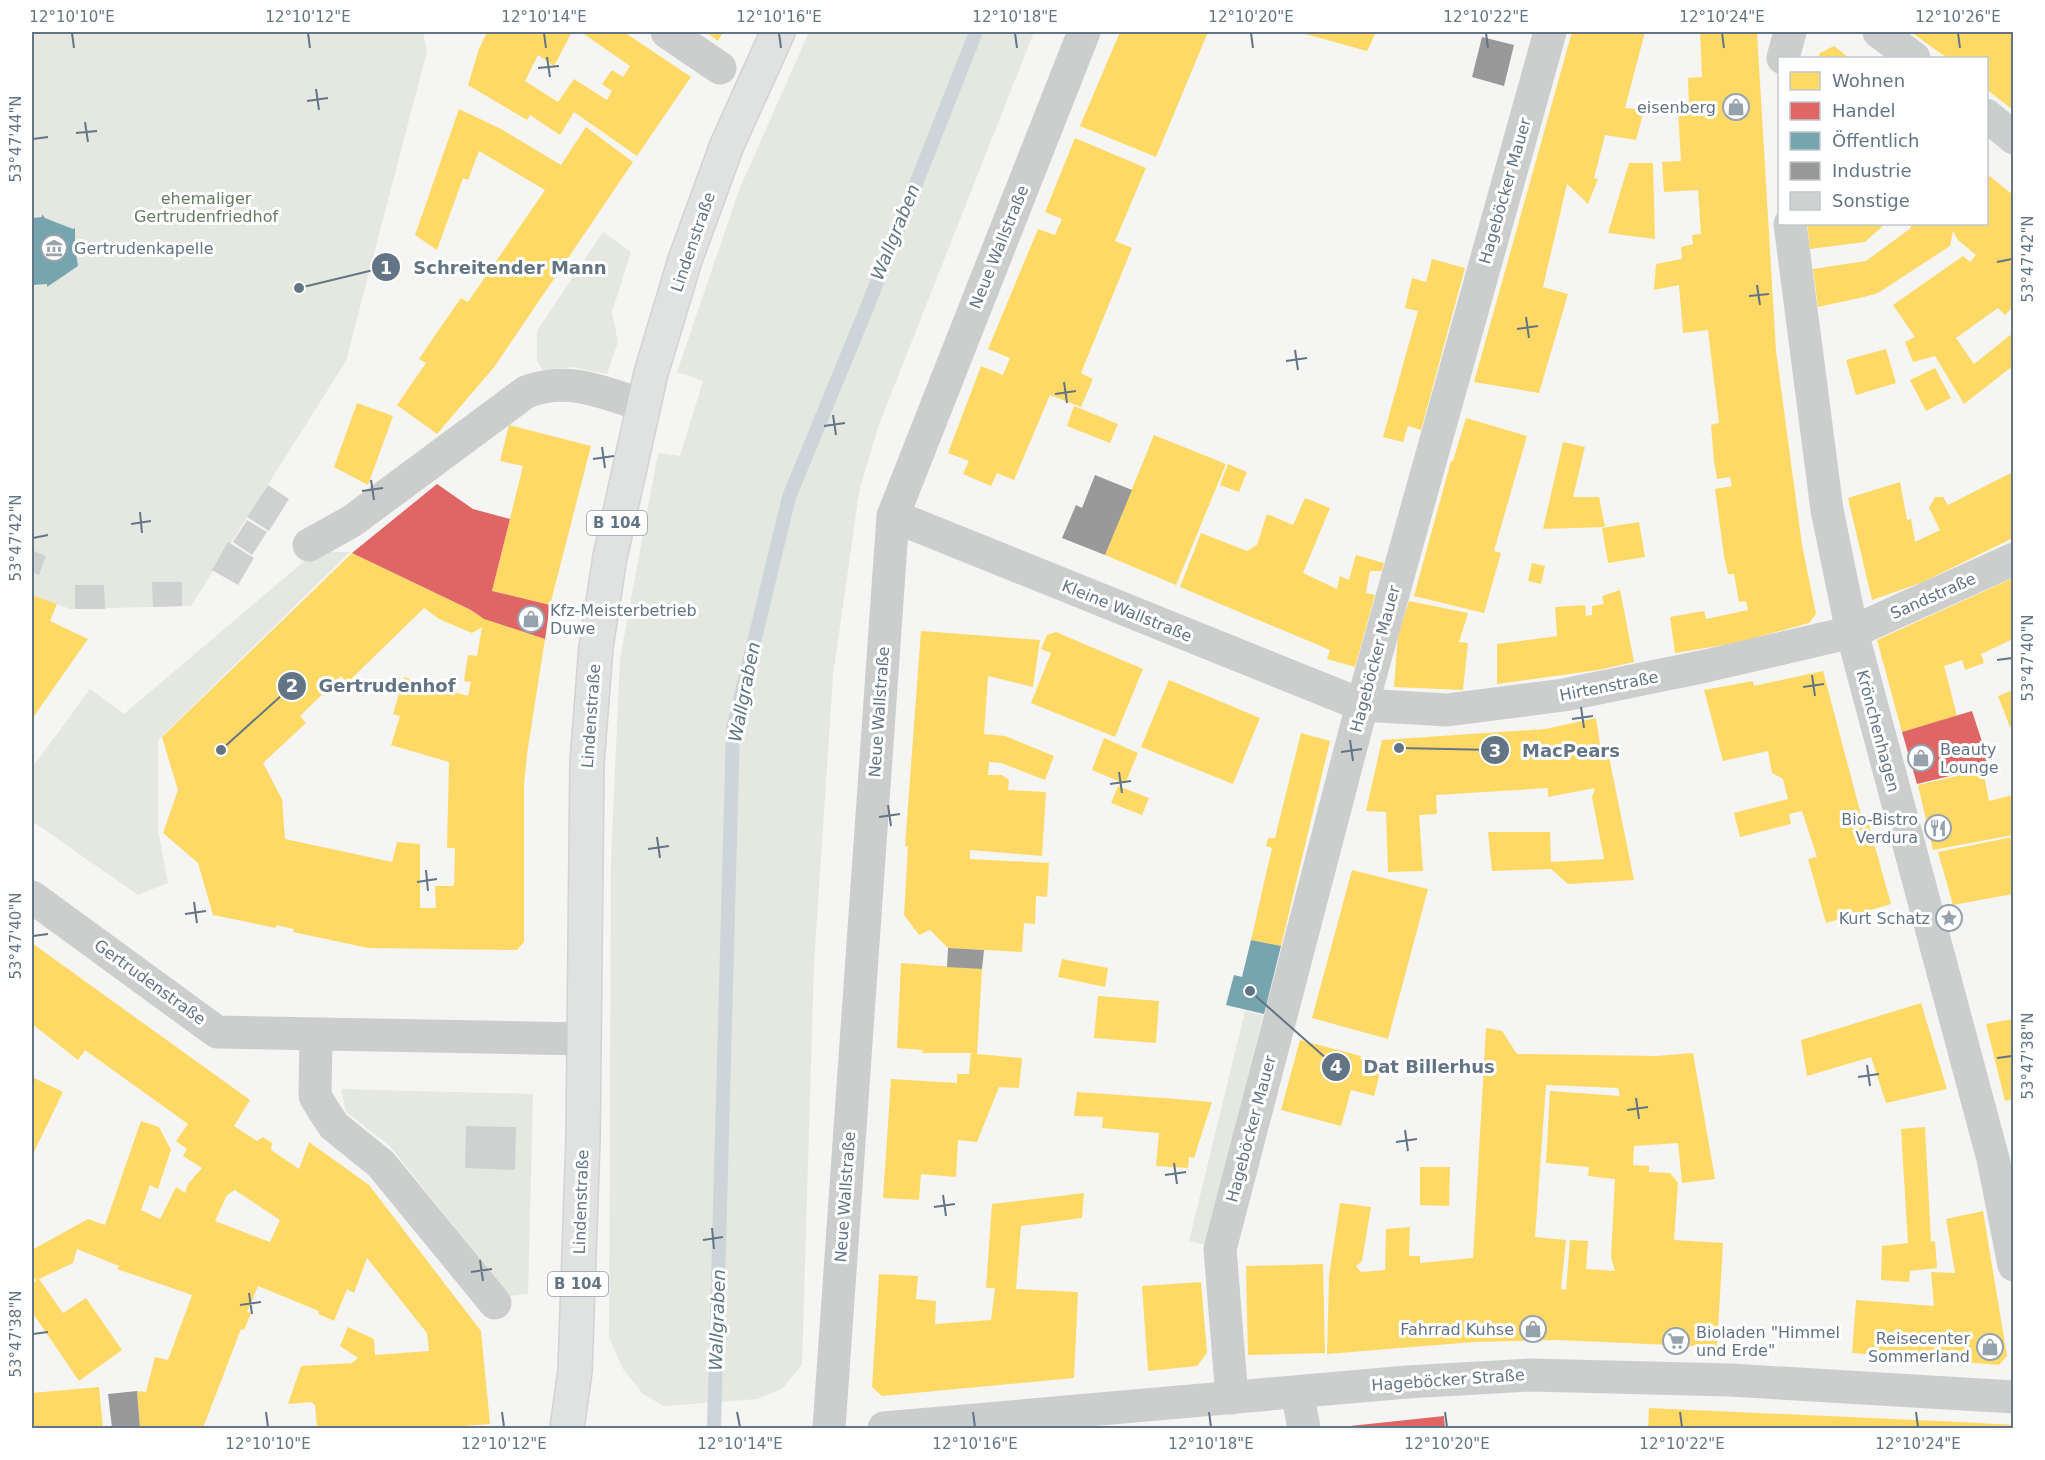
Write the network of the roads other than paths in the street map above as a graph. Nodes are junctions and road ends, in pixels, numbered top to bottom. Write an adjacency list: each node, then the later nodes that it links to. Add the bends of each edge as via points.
1 (667, 32): 7 (street)
2 (778, 32): 11 (main road, Lindenstraße / B 104, via 723,155 685,260)
3 (1084, 32): 12 (street, Neue Wallstraße)
4 (1550, 32): 16 (street, Hageböcker Mauer)
5 (1880, 32): 6 (street)
6 (1913, 57)
7 (720, 68)
8 (1988, 117): 9 (street)
9 (2013, 138)
10 (1790, 225): 15 (street, Krönchenhagen, via 1827,510)
11 (642, 405): 13 (street, via 571,385 547,384 526,392 352,521); 19 (main road, Lindenstraße / B 104, via 610,557 596,647 587,763)
12 (893, 516): 16 (street, Kleine Wallstraße); 27 (street, Neue Wallstraße)
13 (309, 545)
14 (2013, 560): 15 (street, Sandstraße)
15 (1852, 632): 16 (street, Hirtenstraße, via 1564,695 1447,710); 20 (street, Krönchenhagen, via 1993,1159)
16 (1362, 705): 24 (street, Hageböcker Mauer, via 1220,1249)
17 (32, 897): 18 (street, Gertrudenstraße, via 217,1032)
18 (316, 1035): 19 (street, Gertrudenstraße); 21 (street, via 315,1095 324,1112 334,1126 381,1164)
19 (582, 1039): 26 (main road, Lindenstraße / B 104, via 583,1139 575,1371)
20 (2013, 1265)
21 (495, 1303)
22 (1297, 1392): 23 (street, Hageböcker Straße, via 1530,1375 1730,1380); 24 (street, Hageböcker Straße); 29 (street)
23 (2013, 1397)
24 (1232, 1398): 25 (street, Hageböcker Straße)
25 (1035, 1422): 28 (street, Hageböcker Straße)
26 (567, 1428)
27 (829, 1428)
28 (884, 1428)
29 (1304, 1428)

